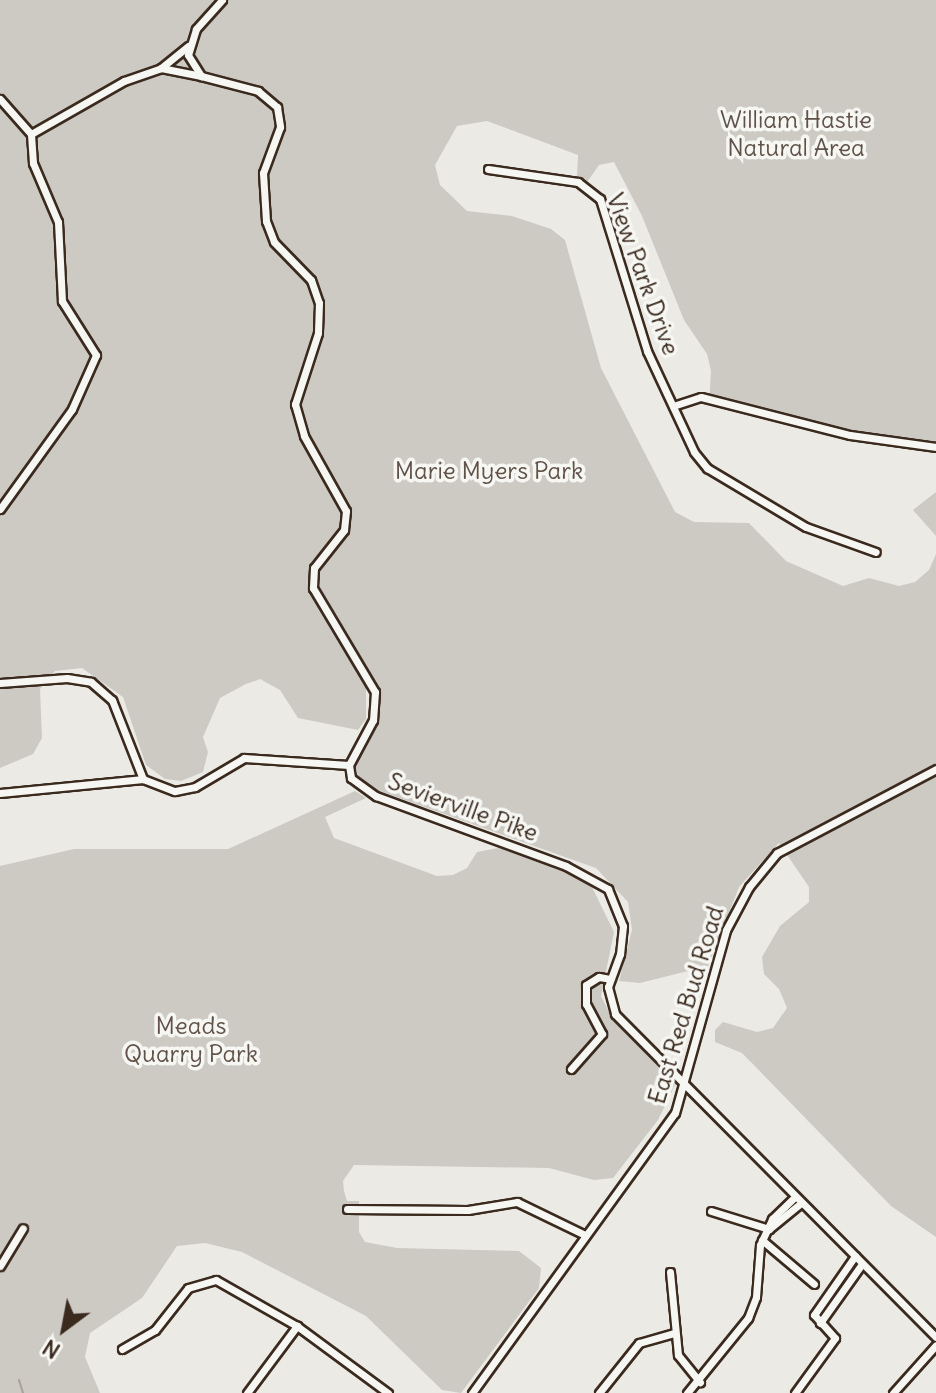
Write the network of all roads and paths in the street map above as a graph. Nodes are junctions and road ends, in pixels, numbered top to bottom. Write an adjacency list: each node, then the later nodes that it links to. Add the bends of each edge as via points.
1 (222, 0): 2 (street)
2 (188, 46): 3 (street); 4 (street)
3 (161, 68): 4 (street); 6 (street, via 124,81)
4 (201, 76): 13 (street, via 258,91 280,112 279,133 263,173 266,221 274,242 311,280 321,313 297,385 296,413 347,516 341,535 314,568 312,583 375,692 373,720)
5 (0, 99): 6 (street)
6 (31, 134): 10 (street, via 33,163 58,222 62,301 96,348 72,409)
7 (488, 169): 8 (street, View Park Drive, via 578,182 600,199 624,288)
8 (673, 406): 9 (street, via 701,397 850,435); 11 (street, View Park Drive, via 694,452 721,479 806,527)
9 (936, 447)
10 (0, 509)
11 (876, 552)
12 (0, 683): 15 (street, via 79,678 103,690 119,713)
13 (349, 765): 15 (street, via 255,756 234,760 186,790); 17 (street, Sevierville Pike, via 353,782 365,792 601,883 618,903 623,926)
14 (936, 769): 19 (street, East Red Bud Road, via 777,853 758,875 726,930)
15 (143, 779): 16 (street)
16 (0, 793)
17 (610, 979): 18 (street, via 599,977 586,985 586,1004 602,1034); 19 (street, Sevierville Pike, via 609,1003 615,1014)
18 (571, 1069)
19 (685, 1086): 20 (street, Sevierville Pike); 25 (street, East Red Bud Road, via 671,1121)
20 (798, 1200): 24 (street); 27 (street, Sevierville Pike)
21 (347, 1209): 25 (street, via 468,1210 517,1202)
22 (711, 1211): 24 (street)
23 (23, 1228): 29 (street)
24 (769, 1229): 26 (street)
25 (585, 1235): 41 (street, East Red Bud Road)
26 (762, 1240): 31 (street); 38 (street, via 754,1307)
27 (855, 1256): 28 (street, Sevierville Pike); 32 (street, via 814,1315)
28 (862, 1264): 32 (street); 35 (street, Sevierville Pike)
29 (0, 1266)
30 (670, 1272): 34 (street)
31 (814, 1284)
32 (820, 1323): 44 (street, via 835,1338)
33 (297, 1326): 37 (street, via 224,1282 202,1280 188,1288 155,1330); 39 (street); 40 (street)
34 (675, 1333): 38 (street, via 678,1355); 42 (street, via 639,1343)
35 (936, 1337)
36 (936, 1345): 45 (street)
37 (122, 1349)
38 (700, 1382): 43 (street)
39 (247, 1393)
40 (388, 1393)
41 (472, 1393)
42 (599, 1393)
43 (687, 1393)
44 (795, 1393)
45 (893, 1393)

